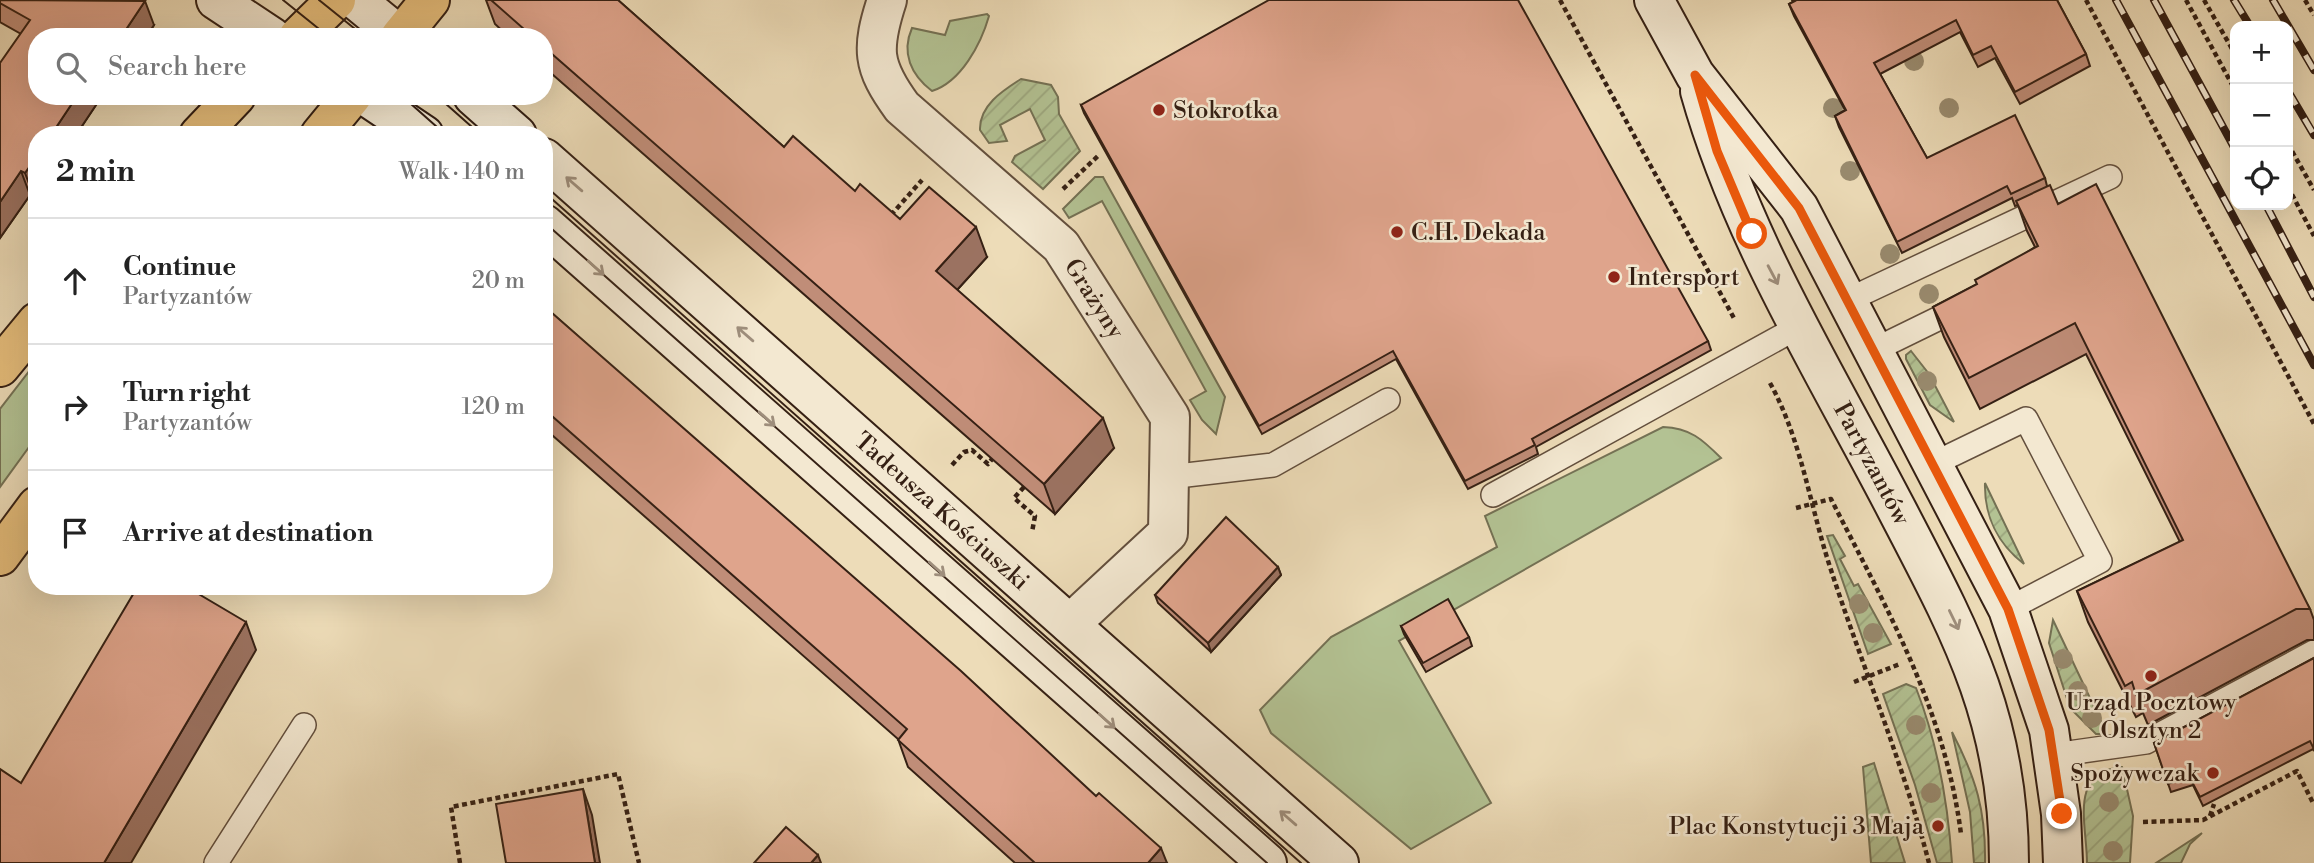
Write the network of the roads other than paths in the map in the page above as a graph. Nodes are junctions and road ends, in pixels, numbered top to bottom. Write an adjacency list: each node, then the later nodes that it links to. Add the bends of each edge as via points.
1 (216, 0): 7 (street)
2 (336, 0): 8 (main road)
3 (356, 0): 9 (street)
4 (430, 0): 10 (main road)
5 (887, 0): 31 (street, Grażyny, via 876,45 882,79 902,107 1061,246 1170,417)
6 (1654, 0): 11 (street, Partyzantów)
7 (258, 28)
8 (307, 28)
9 (390, 28)
10 (407, 28)
11 (1695, 75): 24 (street, Partyzantów, via 1799,208); 25 (street, Partyzantów, one-way to 25, via 1717,151 1752,234)
12 (228, 105): 16 (main road)
13 (345, 105): 17 (main road)
14 (379, 105): 18 (street)
15 (483, 105): 19 (street)
16 (208, 126)
17 (327, 126)
18 (411, 126)
19 (507, 126)
20 (553, 166): 36 (street, Tadeusza Kościuszki, one-way to 20)
21 (2110, 177): 24 (lane)
22 (553, 232): 42 (street, Tadeusza Kościuszki, one-way to 42)
23 (1986, 295): 27 (lane)
24 (1847, 300): 27 (street, Partyzantów)
25 (1800, 326): 32 (lane); 43 (street, Partyzantów, one-way to 43, via 1950,612 1975,669 2000,763)
26 (28, 333): 28 (main road)
27 (1874, 350): 30 (street, Partyzantów)
28 (0, 367)
29 (1388, 400): 31 (lane, via 1273,465)
30 (1933, 464): 35 (street, Partyzantów); 35 (lane, via 2026,419 2094,549 2100,561)
31 (1169, 477): 36 (street, Grażyny, via 1168,533)
32 (1493, 495)
33 (28, 518): 34 (main road)
34 (0, 556)
35 (2008, 609): 39 (street, Partyzantów, via 2033,676)
36 (1070, 624): 40 (street, Tadeusza Kościuszki, one-way to 36)
37 (2314, 652): 39 (lane, via 2146,742)
38 (304, 725): 41 (lane)
39 (2054, 755): 44 (street, Partyzantów)
40 (1337, 862)
41 (216, 863)
42 (1267, 863)
43 (2009, 863)
44 (2063, 863)

